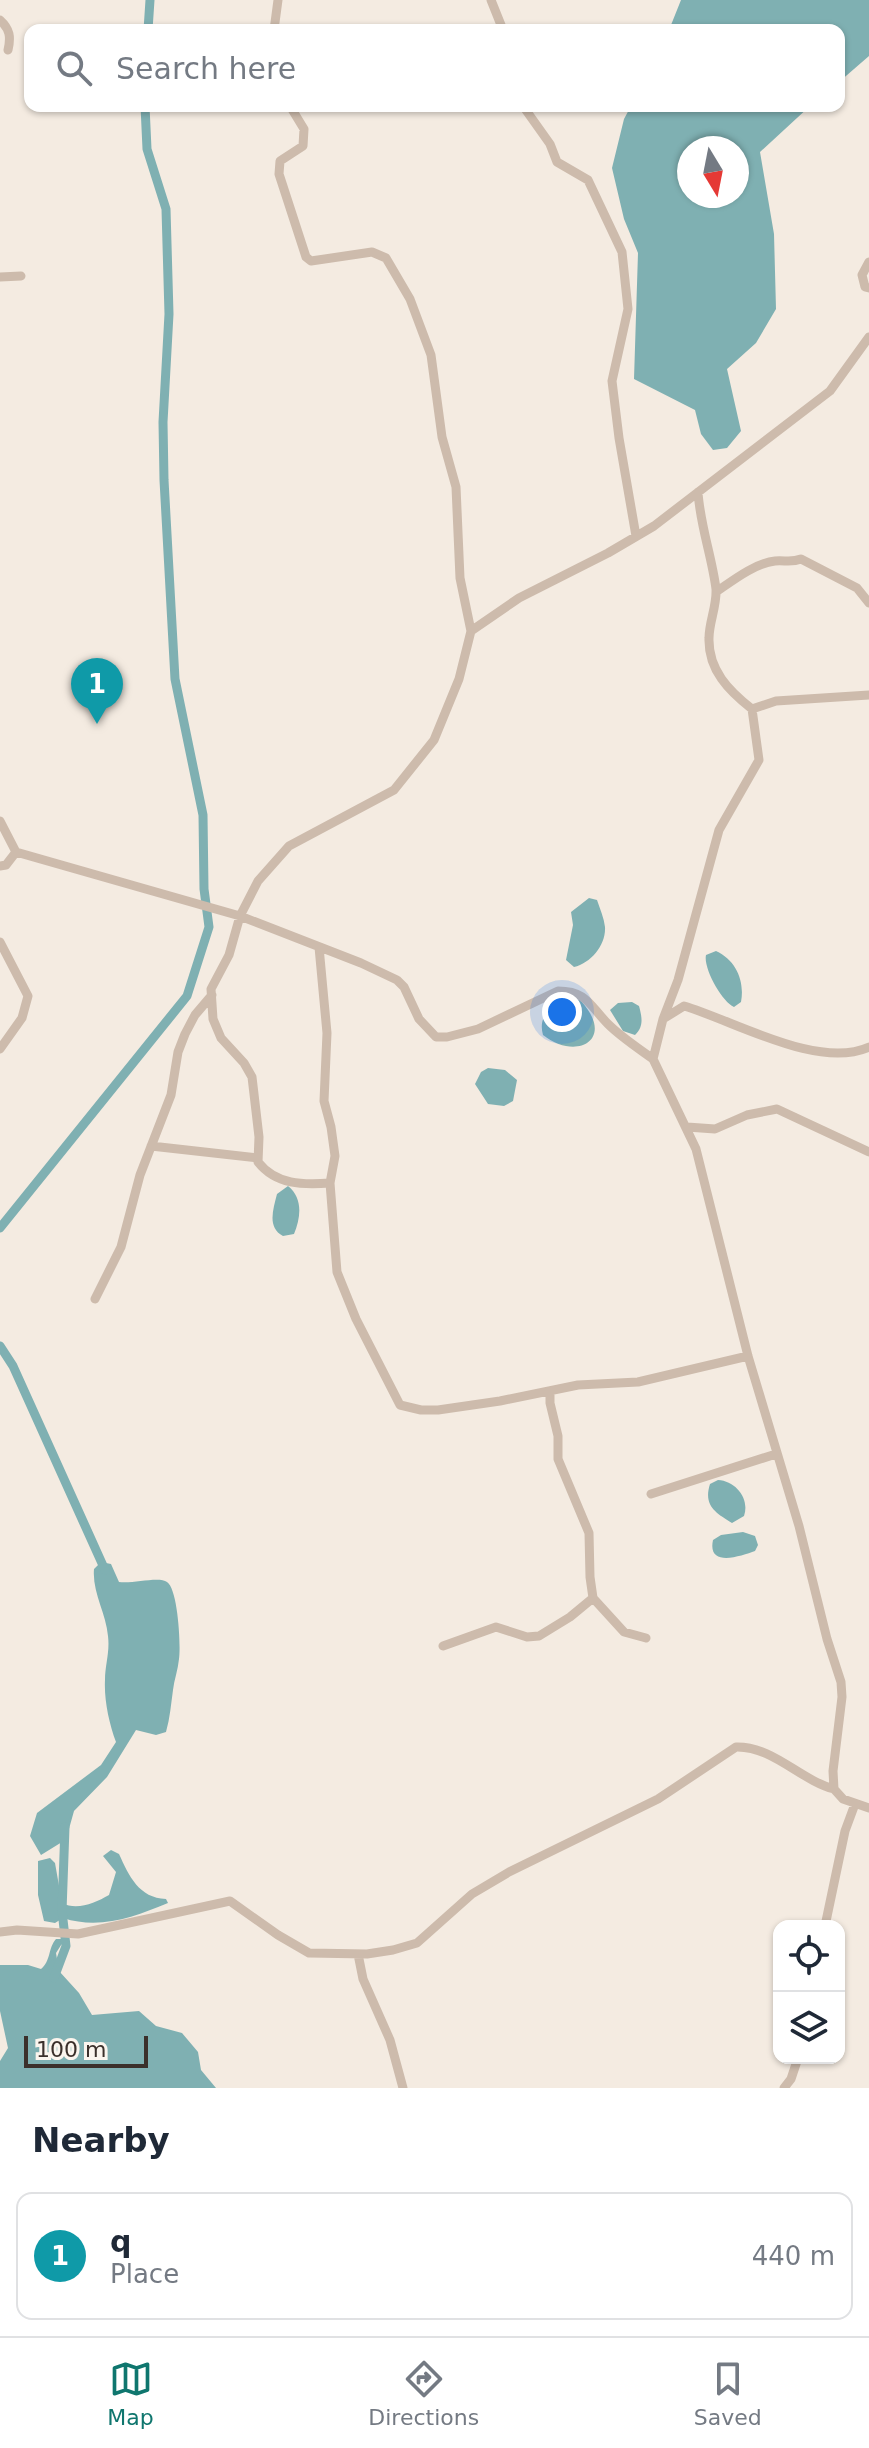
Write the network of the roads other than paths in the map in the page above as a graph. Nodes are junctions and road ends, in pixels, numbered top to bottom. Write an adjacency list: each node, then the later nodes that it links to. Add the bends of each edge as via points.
1 (278, 0): 4 (street)
2 (491, 0): 5 (street)
3 (0, 20): 6 (street, via 11,38)
4 (275, 24)
5 (501, 24)
6 (8, 50)
7 (294, 112): 18 (street, via 304,129 303,146 280,161 279,174 306,257 311,261 372,252 386,258 410,299 431,355 442,437 456,487 460,578)
8 (527, 112): 15 (street, via 557,162 588,180 622,252 628,309 612,381)
9 (869, 262): 12 (street, via 862,275)
10 (21, 276): 11 (street)
11 (0, 277)
12 (869, 288)
13 (869, 337): 14 (street, via 830,391)
14 (698, 492): 15 (street); 16 (street)
15 (636, 536): 18 (street, via 519,598)
16 (716, 592): 17 (street, via 762,565 801,559 857,588); 20 (street, via 709,640 717,673)
17 (869, 603)
18 (471, 631): 24 (street, via 459,679 434,740 394,790 289,846 258,881)
19 (869, 695): 20 (street, via 776,701)
20 (752, 709): 28 (street, via 759,760 719,830)
21 (0, 821): 22 (street)
22 (16, 852): 23 (street); 24 (street)
23 (0, 866)
24 (240, 916): 26 (street); 27 (street)
25 (0, 942): 30 (street, via 28,996 22,1018)
26 (319, 947): 31 (street, via 397,980 436,1037 478,1029 558,991 571,991); 36 (street, via 327,1033 324,1101 335,1156)
27 (212, 995): 33 (street, via 185,1034 171,1095); 35 (street, via 221,1038 252,1077)
28 (663, 1019): 29 (street, via 684,1006 816,1052 849,1053); 31 (street)
29 (869, 1047)
30 (0, 1049)
31 (653, 1059): 32 (street)
32 (687, 1127): 34 (street, via 715,1129 777,1109); 38 (street)
33 (151, 1146): 35 (street); 37 (street, via 121,1247)
34 (869, 1152)
35 (258, 1158): 36 (street, via 268,1175 283,1181)
36 (330, 1183): 39 (street, via 337,1272 400,1405 438,1410)
37 (95, 1299)
38 (748, 1356): 39 (street, via 638,1382); 40 (street)
39 (550, 1391): 42 (street, via 558,1459 589,1533)
40 (776, 1454): 41 (street); 45 (street, via 841,1682)
41 (651, 1494)
42 (593, 1598): 43 (street, via 624,1632); 44 (street, via 539,1636 496,1627)
43 (646, 1638)
44 (443, 1646)
45 (834, 1789): 46 (street); 50 (street, via 817,1785 766,1754 736,1747 658,1799 532,1858 472,1894 417,1943)
46 (855, 1804): 47 (street); 48 (street)
47 (869, 1808)
48 (826, 1920)
49 (0, 1932): 50 (street, via 78,1934 230,1901 309,1953)
50 (358, 1954): 52 (street)
51 (796, 2064): 53 (street)
52 (403, 2088)
53 (784, 2088)

